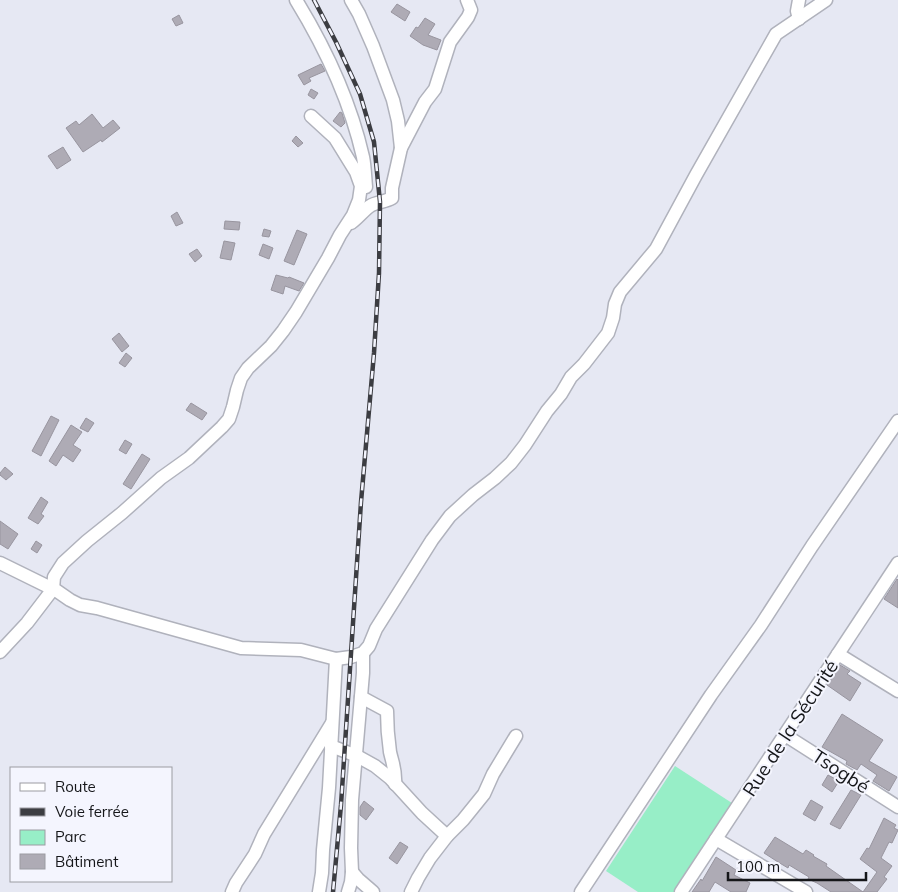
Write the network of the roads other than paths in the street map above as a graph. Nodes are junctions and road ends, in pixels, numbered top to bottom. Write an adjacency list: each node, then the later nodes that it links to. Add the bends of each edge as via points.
1 (296, 0): 9 (street, via 340,83 364,158)
2 (351, 0): 8 (street, via 393,100)
3 (467, 0): 8 (street, via 471,10 468,17 450,42 435,89)
4 (799, 0): 6 (street)
5 (826, 0): 6 (street)
6 (798, 19): 16 (street, via 776,34 656,249 620,292 608,333 571,377 511,463 450,516 376,629 370,646)
7 (311, 116): 10 (street, via 335,138 361,186 359,200)
8 (401, 148): 9 (street, via 392,198)
9 (370, 206): 10 (street)
10 (345, 227): 14 (street, via 296,312 271,346 241,378 229,419 189,458 161,478 63,563 54,577)
11 (898, 421): 36 (street)
12 (0, 563): 14 (street)
13 (898, 563): 17 (street, Rue de la Sécurité)
14 (52, 589): 15 (street); 18 (street, via 80,605 241,648 301,650)
15 (0, 652)
16 (362, 653): 18 (street); 20 (street)
17 (838, 654): 19 (street); 22 (street, Rue de la Sécurité)
18 (336, 659): 21 (street)
19 (898, 691)
20 (361, 697): 25 (street); 26 (street, via 387,711)
21 (333, 721): 24 (street); 31 (street)
22 (785, 735): 27 (street, Tsogbé); 29 (street, Rue de la Sécurité)
23 (516, 736): 28 (street, via 484,794)
24 (331, 746): 25 (street); 32 (street)
25 (357, 756): 26 (street); 30 (street, via 352,800)
26 (395, 784): 28 (street)
27 (898, 807)
28 (447, 836): 35 (street)
29 (716, 839): 37 (street, Rue de la Sécurité); 38 (street)
30 (352, 872): 33 (street); 34 (street)
31 (232, 892)
32 (319, 892)
33 (348, 892)
34 (373, 892)
35 (411, 892)
36 (581, 892)
37 (681, 892)
38 (806, 892)

